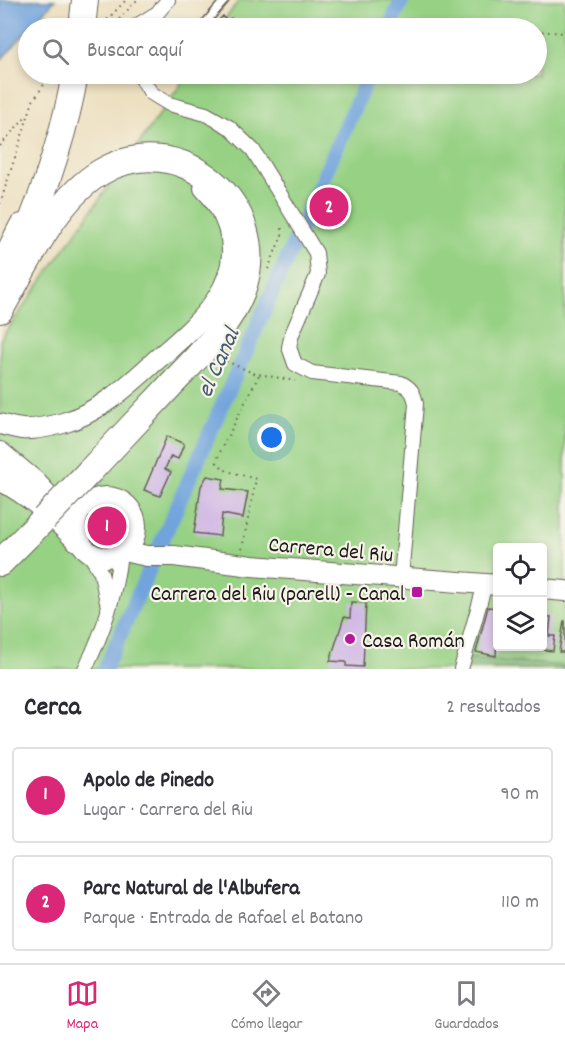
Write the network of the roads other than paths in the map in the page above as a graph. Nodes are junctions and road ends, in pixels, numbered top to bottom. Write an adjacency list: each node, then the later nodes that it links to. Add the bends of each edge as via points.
1 (85, 0): 5 (highway)
2 (168, 0): 4 (street)
3 (225, 0): 8 (lane)
4 (158, 12): 6 (street); 7 (street)
5 (83, 18)
6 (149, 18)
7 (154, 18)
8 (210, 18)
9 (66, 84): 11 (highway, via 62,128)
10 (146, 84): 26 (street, via 152,93 169,104 206,114 229,127 253,150 316,253 318,274 289,347 295,364 312,373 401,382 414,395)
11 (49, 170): 12 (highway); 13 (highway, via 21,250)
12 (0, 271)
13 (0, 291)
14 (0, 310): 25 (highway, bridge, via 60,210 86,182 111,166 143,158 184,165 211,180 226,196 246,234 248,261 243,288 230,317 209,345)
15 (0, 323): 16 (street, via 71,208 93,186 115,172 149,166 175,171 202,186 222,213 232,256 225,284 212,307 184,337 99,406 64,422 24,429)
16 (0, 424)
17 (0, 452): 19 (street)
18 (0, 477): 22 (highway, via 44,505)
19 (36, 482): 20 (street); 22 (street)
20 (91, 501): 21 (street, via 110,497 119,500 131,510); 22 (street, via 81,511)
21 (135, 530): 23 (street); 24 (street, via 132,542)
22 (81, 538): 24 (street, via 105,557); 30 (street, via 101,573)
23 (149, 550): 24 (street, Carrera del Riu); 26 (street, Carrera del Riu, via 239,564)
24 (122, 552): 30 (street)
25 (0, 563)
26 (401, 578): 27 (street, Carrera del Riu)
27 (491, 585): 32 (street, Carrera del Riu)
28 (547, 589): 29 (street)
29 (565, 591)
30 (108, 607): 31 (street, via 98,645)
31 (85, 669)
32 (460, 669)

